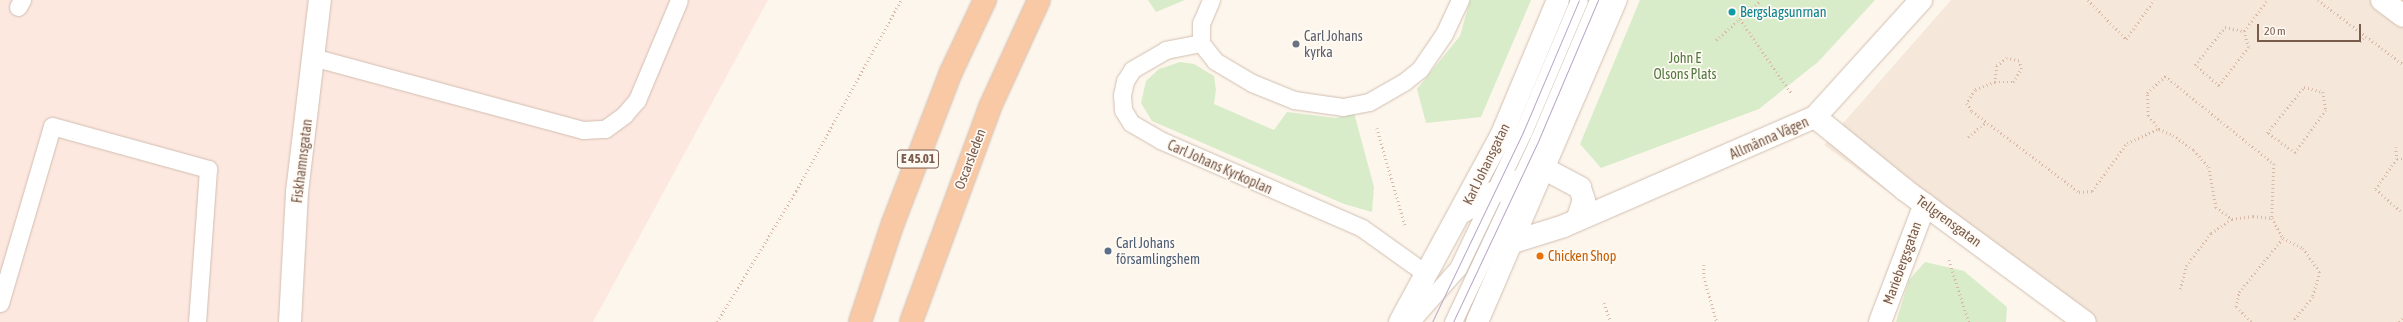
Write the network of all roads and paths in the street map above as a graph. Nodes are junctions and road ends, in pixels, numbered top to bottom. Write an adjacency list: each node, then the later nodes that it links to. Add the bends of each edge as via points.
1 (320, 0): 26 (street, Fiskhamnsgatan)
2 (679, 0): 26 (lane, via 637,100 624,115 605,128 583,130)
3 (901, 0): 60 (path, via 799,185)
4 (985, 0): 61 (highway, E 45.01, via 951,72 893,223)
5 (1039, 0): 62 (highway, Oscarsleden, via 990,107)
6 (1211, 0): 25 (lane, via 1201,23)
7 (1460, 0): 25 (lane, via 1444,34 1420,69 1404,82 1369,102 1343,107 1294,100 1252,83 1215,61)
8 (1558, 0): 43 (street, Karl Johansgatan, via 1502,134)
9 (1579, 0): 41 (lane)
10 (1598, 0): 40 (lane)
11 (1616, 0): 39 (street)
12 (1761, 0): 20 (path)
13 (1921, 0): 31 (street, Allmänna Vägen)
14 (2088, 0): 15 (path, via 2126,39)
15 (2154, 0)
16 (2267, 0): 21 (path)
17 (2318, 0): 22 (path)
18 (2382, 0): 19 (street)
19 (2403, 16)
20 (1740, 19): 23 (path); 30 (path)
21 (2244, 31): 21 (path, via 2225,27 2195,65 2219,86 2249,47)
22 (2364, 36): 24 (path); 27 (path)
23 (1716, 40)
24 (2360, 42)
25 (1201, 43): 53 (lane, Carl Johans Kyrkoplan, via 1166,50 1132,70 1125,82 1122,95 1123,110 1131,123 1160,140 1362,228)
26 (316, 58): 59 (street, Fiskhamnsgatan, via 297,192)
27 (2403, 64)
28 (1995, 82): 28 (path, via 1997,66 2007,58 2019,61 2021,69 2013,82); 33 (path, via 1975,90 1967,103)
29 (2323, 92): 29 (path, via 2304,87 2267,133 2295,153 2326,110)
30 (1793, 95)
31 (1815, 117): 42 (street, Tellgrensgatan); 47 (street, Allmänna Vägen)
32 (1374, 120): 48 (path)
33 (1986, 122): 34 (path, via 2079,192 2092,191 2127,143); 35 (path)
34 (2159, 129): 45 (path, via 2148,116 2147,93 2165,76 2274,164); 46 (path, via 2174,135 2194,150 2209,168 2216,207)
35 (1968, 137)
36 (2396, 147): 37 (path)
37 (2397, 159): 38 (path); 44 (path, via 2376,189)
38 (2403, 159)
39 (1545, 170): 40 (street); 47 (street, via 1580,188 1584,200); 50 (street)
40 (1519, 182): 41 (street); 65 (lane)
41 (1495, 192): 43 (street); 64 (lane, via 1458,268)
42 (1925, 204): 69 (street, Mariebergsgatan); 71 (street, Tellgrensgatan)
43 (1462, 212): 53 (street, Karl Johansgatan)
44 (2403, 213)
45 (2272, 218): 46 (path, via 2253,216); 49 (path)
46 (2232, 219): 54 (path, via 2211,234 2186,266)
47 (1577, 220): 50 (street, Allmänna Vägen)
48 (1405, 227)
49 (2282, 238): 72 (path, via 2239,292 2236,307); 73 (path, via 2303,248 2320,272 2313,297)
50 (1513, 242): 66 (street)
51 (1948, 256): 70 (path)
52 (1704, 265): 68 (path, via 1704,276)
53 (1425, 273): 63 (street, Karl Johansgatan)
54 (2180, 289)
55 (1604, 302): 67 (path)
56 (0, 303): 58 (lane, via 52,126 208,169)
57 (2403, 318): 74 (path)
58 (197, 322)
59 (290, 322)
60 (717, 322)
61 (860, 322)
62 (911, 322)
63 (1400, 322)
64 (1410, 322)
65 (1453, 322)
66 (1477, 322)
67 (1611, 322)
68 (1717, 322)
69 (1880, 322)
70 (1970, 322)
71 (2085, 322)
72 (2252, 322)
73 (2293, 322)
74 (2399, 322)

